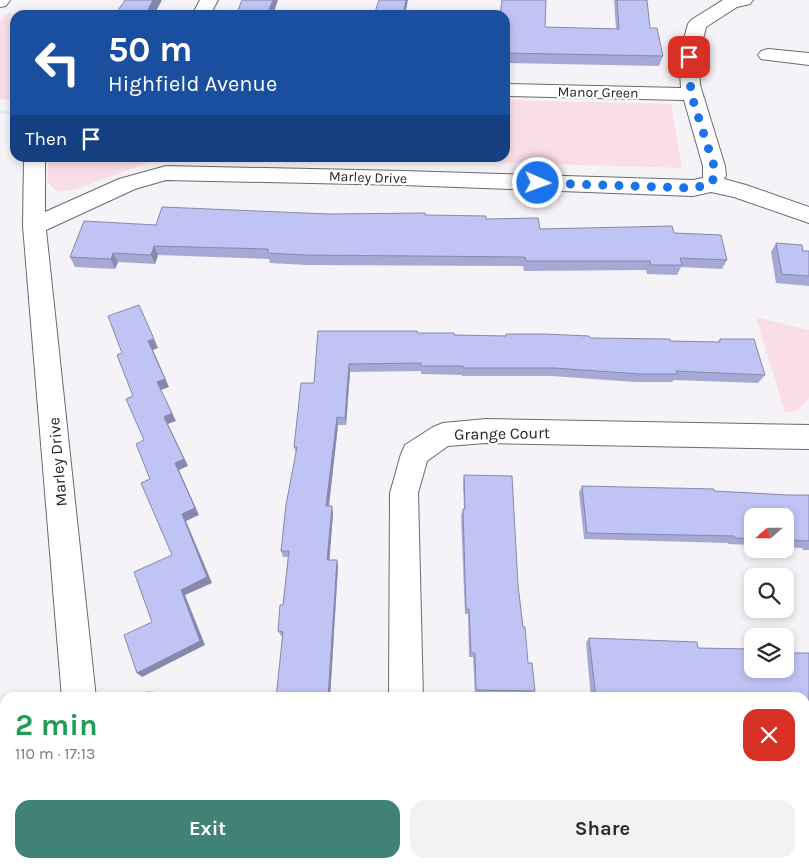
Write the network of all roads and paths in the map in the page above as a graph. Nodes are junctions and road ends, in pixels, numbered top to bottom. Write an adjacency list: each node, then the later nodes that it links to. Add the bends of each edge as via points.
1 (734, 1): 5 (street, via 697,24 689,57)
2 (768, 55): 3 (street)
3 (809, 59)
4 (510, 90): 5 (street, Manor Green)
5 (691, 94): 7 (street, via 714,166)
6 (34, 162): 9 (street, Marley Drive)
7 (711, 184): 8 (street); 9 (street, Marley Drive, via 693,188 166,173 127,184)
8 (809, 215)
9 (34, 226): 11 (street, Marley Drive)
10 (809, 437): 12 (street, Grange Court, via 486,431 443,435 415,454 404,493)
11 (78, 692)
12 (406, 692)

